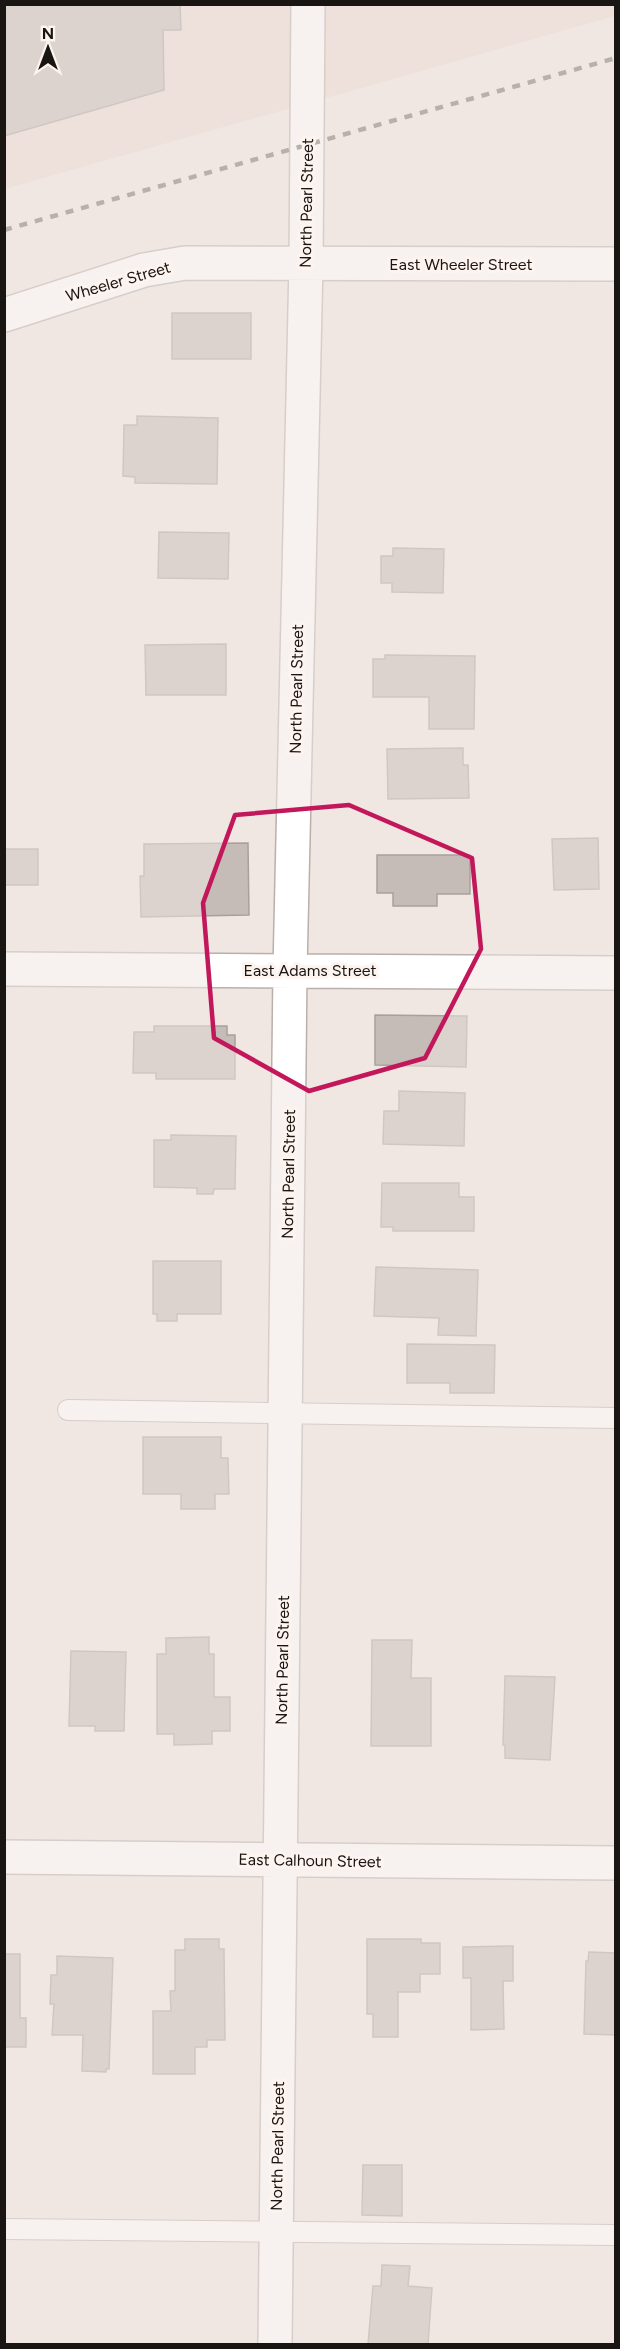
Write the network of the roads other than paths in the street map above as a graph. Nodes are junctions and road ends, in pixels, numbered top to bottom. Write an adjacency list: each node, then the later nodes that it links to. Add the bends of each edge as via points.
1 (308, 4): 2 (street, North Pearl Street)
2 (306, 264): 3 (street, East Wheeler Street); 4 (street, Wheeler Street, via 185,262 144,270); 6 (street, North Pearl Street)
3 (615, 264)
4 (4, 315)
5 (4, 969): 6 (street, East Adams Street)
6 (290, 970): 7 (street, East Adams Street); 9 (street, North Pearl Street)
7 (615, 973)
8 (68, 1410): 9 (lane)
9 (285, 1412): 10 (lane); 12 (street, North Pearl Street)
10 (615, 1418)
11 (4, 1857): 12 (street, East Calhoun Street)
12 (280, 1859): 13 (street, East Calhoun Street); 15 (street, North Pearl Street)
13 (615, 1863)
14 (4, 2229): 15 (lane)
15 (276, 2231): 16 (lane); 17 (street, North Pearl Street)
16 (615, 2235)
17 (275, 2344)

